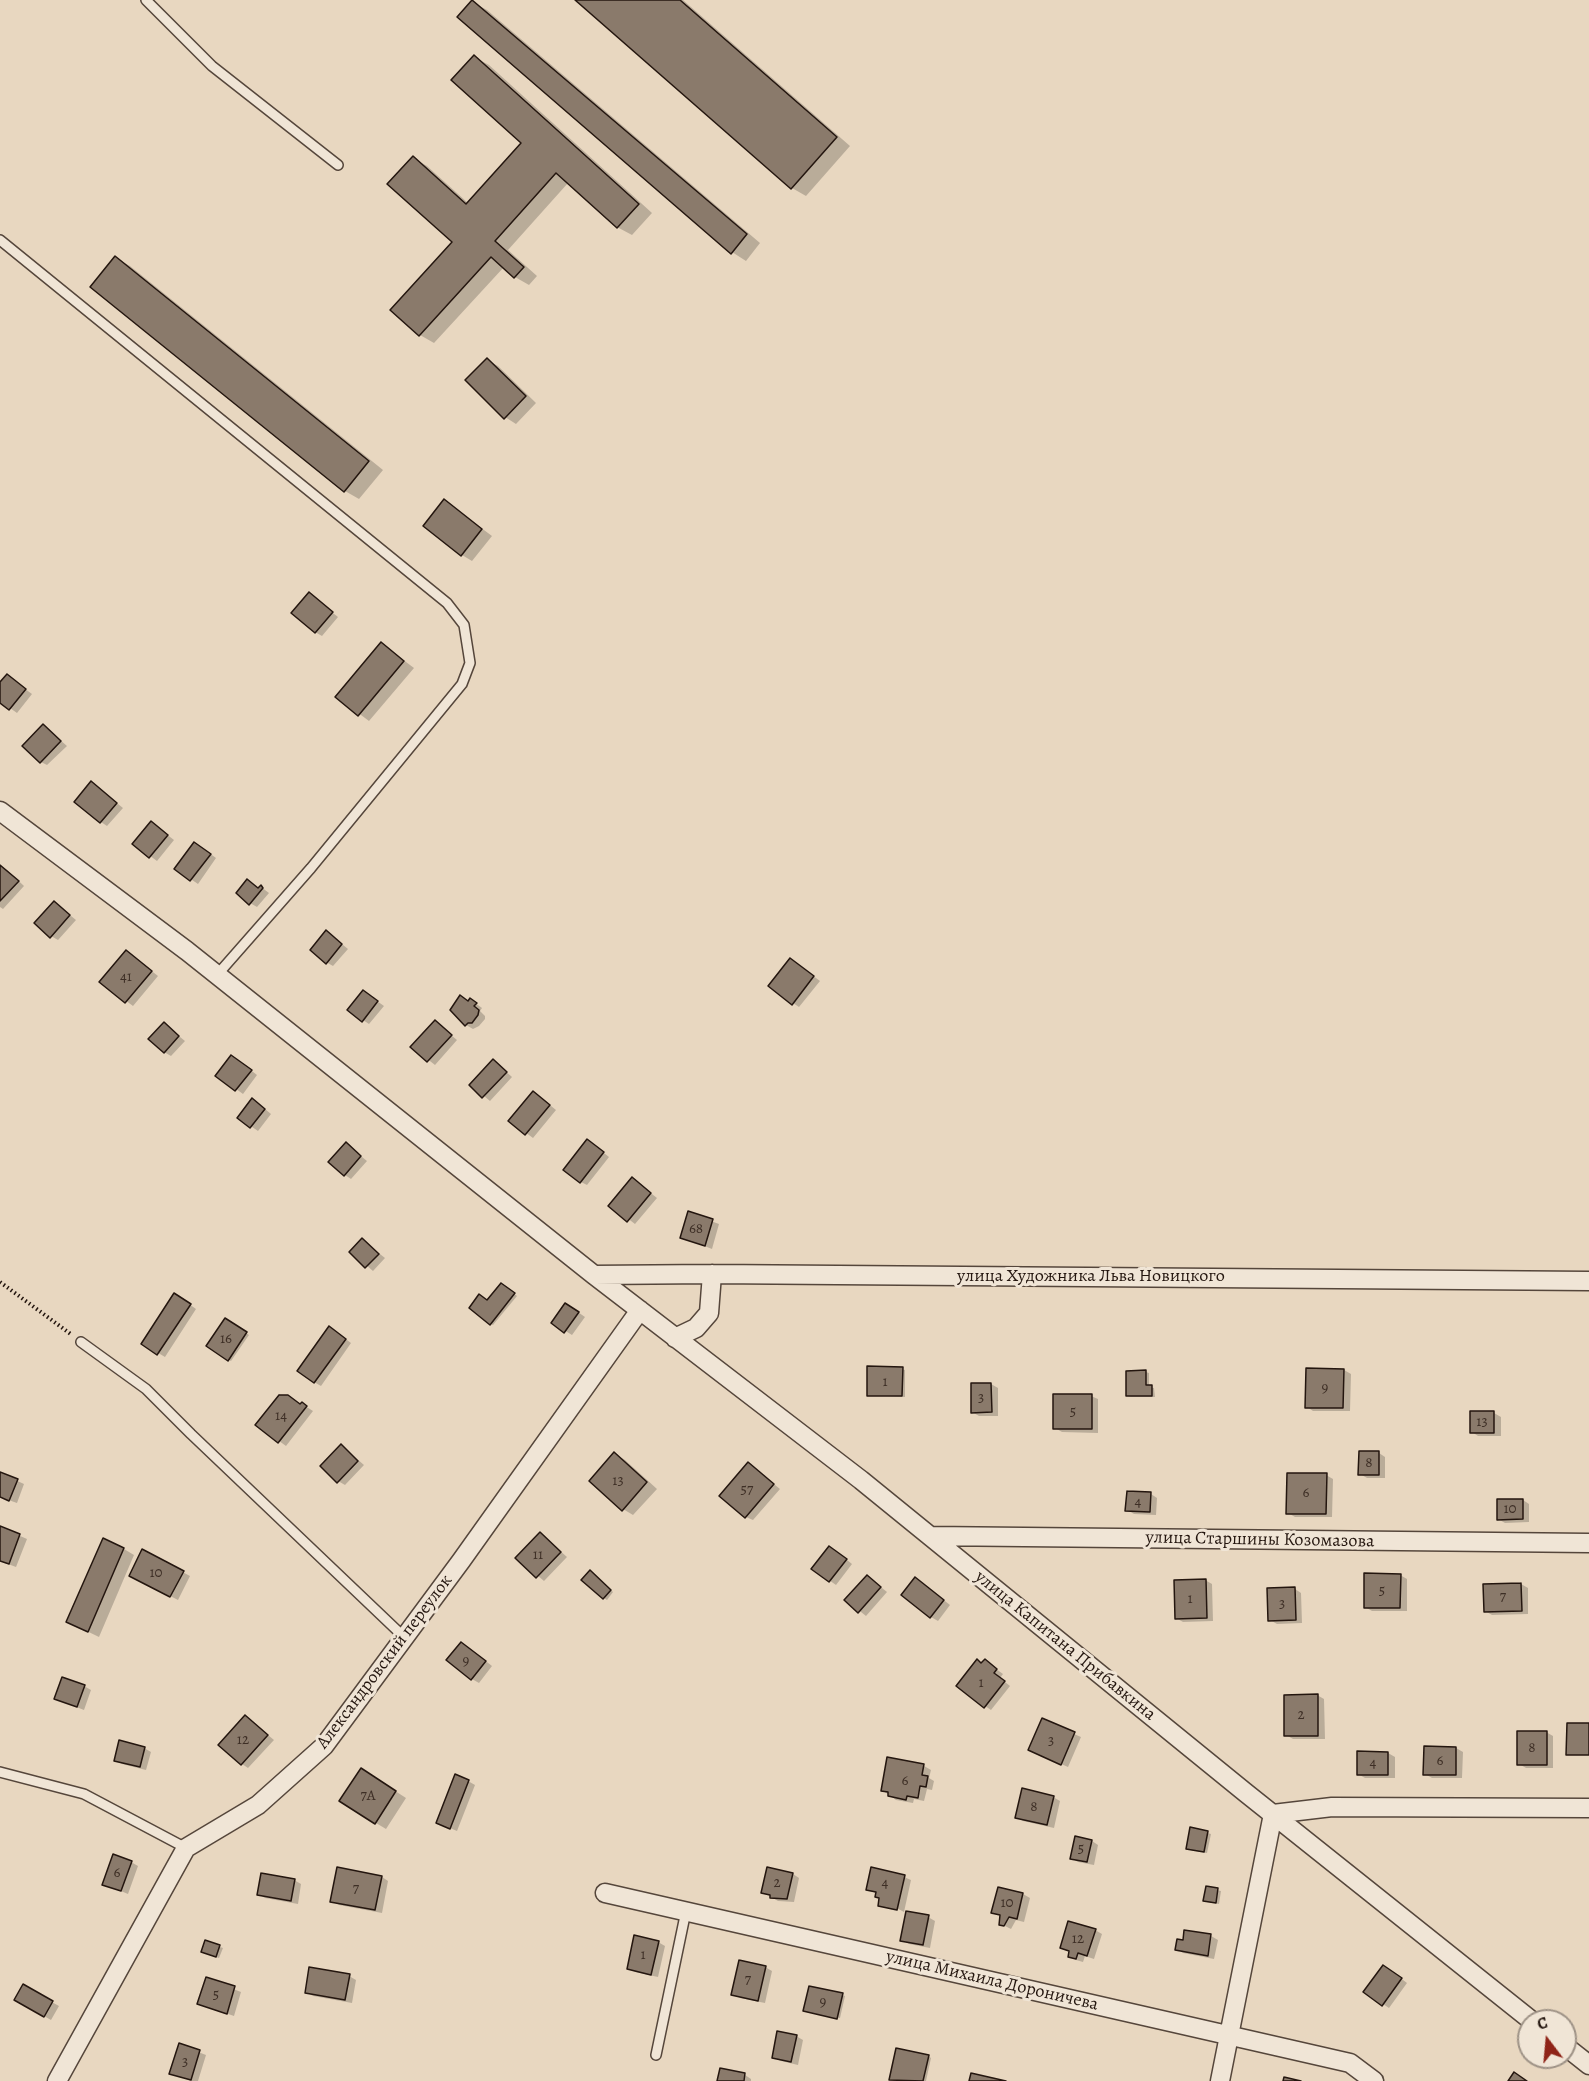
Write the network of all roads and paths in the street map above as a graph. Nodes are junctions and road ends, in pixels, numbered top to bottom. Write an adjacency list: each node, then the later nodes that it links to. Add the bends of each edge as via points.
1 (146, 0): 2 (lane, via 212,66)
2 (338, 165)
3 (0, 240): 5 (lane, via 447,603 464,625 470,663 462,684)
4 (0, 811): 5 (street, улица Капитана Прибавкина)
5 (217, 975): 7 (street, улица Капитана Прибавкина)
6 (711, 1274): 7 (street, улица Художника Льва Новицкого); 8 (street, улица Художника Льва Новицкого); 11 (street, via 709,1313 696,1328)
7 (594, 1275): 10 (street, улица Капитана Прибавкина)
8 (1589, 1281)
9 (0, 1282): 12 (path)
10 (640, 1310): 11 (street, улица Капитана Прибавкина); 15 (street, Александровский переулок)
11 (675, 1338): 13 (street, улица Капитана Прибавкина)
12 (81, 1342): 15 (lane, via 146,1389)
13 (930, 1536): 14 (street, улица Старшины Козомазова); 18 (street, улица Капитана Прибавкина)
14 (1589, 1543)
15 (404, 1637): 19 (street, Александровский переулок, via 324,1746 258,1805)
16 (0, 1772): 19 (lane, via 84,1794)
17 (1589, 1808): 18 (street, via 1332,1807)
18 (1273, 1814): 22 (street, улица Капитана Прибавкина); 23 (street)
19 (186, 1848): 27 (street)
20 (605, 1893): 21 (street, улица Михаила Дороничева)
21 (686, 1911): 23 (street, улица Михаила Дороничева); 24 (lane)
22 (1517, 2009)
23 (1229, 2035): 28 (street); 29 (street, улица Михаила Дороничева, via 1350,2063)
24 (656, 2055)
25 (1577, 2056): 26 (street)
26 (1589, 2065)
27 (57, 2081)
28 (1220, 2081)
29 (1374, 2081)

